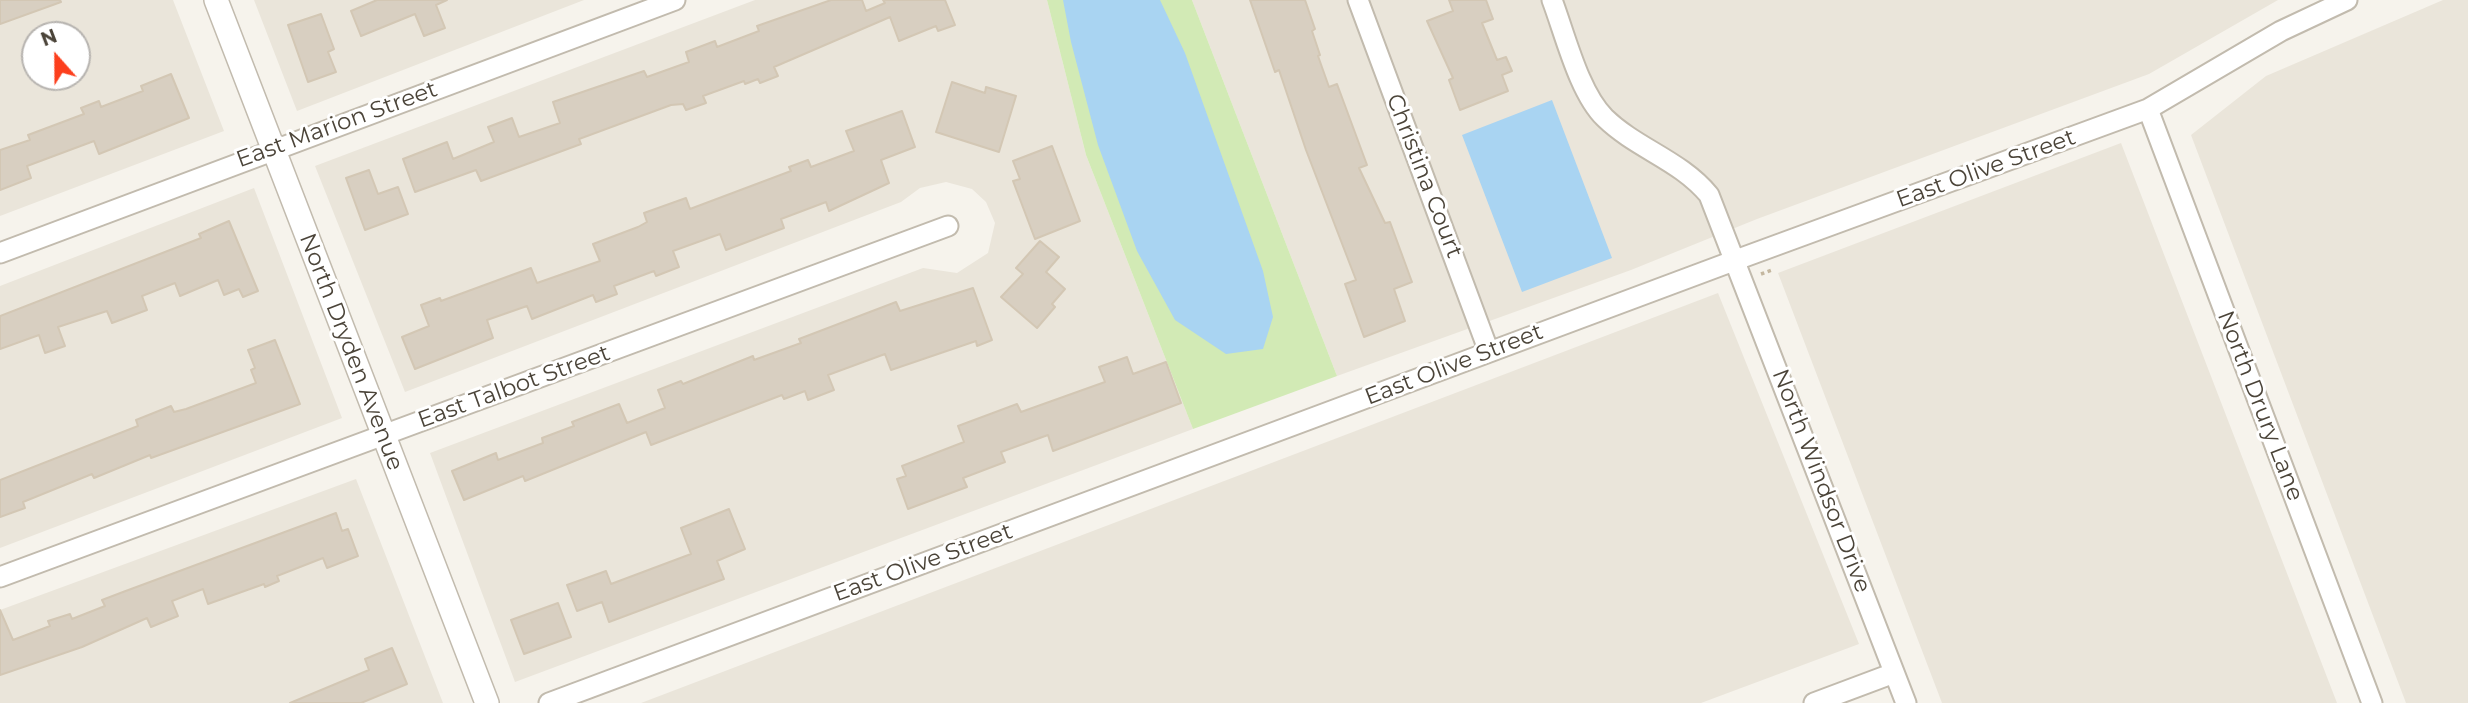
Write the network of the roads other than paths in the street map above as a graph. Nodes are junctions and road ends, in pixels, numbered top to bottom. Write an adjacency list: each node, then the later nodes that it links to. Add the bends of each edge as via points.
1 (216, 0): 7 (street, North Dryden Avenue)
2 (676, 0): 7 (street, East Marion Street)
3 (1358, 0): 11 (street, Christina Court)
4 (1552, 0): 10 (street, North Windsor Drive, via 1589,97 1604,117 1626,134 1693,175 1709,195)
5 (2347, 0): 6 (street, East Olive Street, via 2281,31)
6 (2148, 109): 10 (street, East Olive Street); 19 (street, North Drury Lane)
7 (272, 149): 9 (street, East Marion Street); 12 (street, North Dryden Avenue)
8 (948, 226): 12 (street, East Talbot Street)
9 (0, 253)
10 (1736, 260): 11 (street, East Olive Street); 14 (street, North Windsor Drive)
11 (1489, 352): 16 (street, East Olive Street)
12 (384, 435): 13 (street, East Talbot Street); 15 (street, North Dryden Avenue)
13 (0, 577)
14 (1894, 673): 17 (street); 18 (street, North Windsor Drive)
15 (487, 703)
16 (549, 703)
17 (1814, 703)
18 (1906, 703)
19 (2372, 703)

